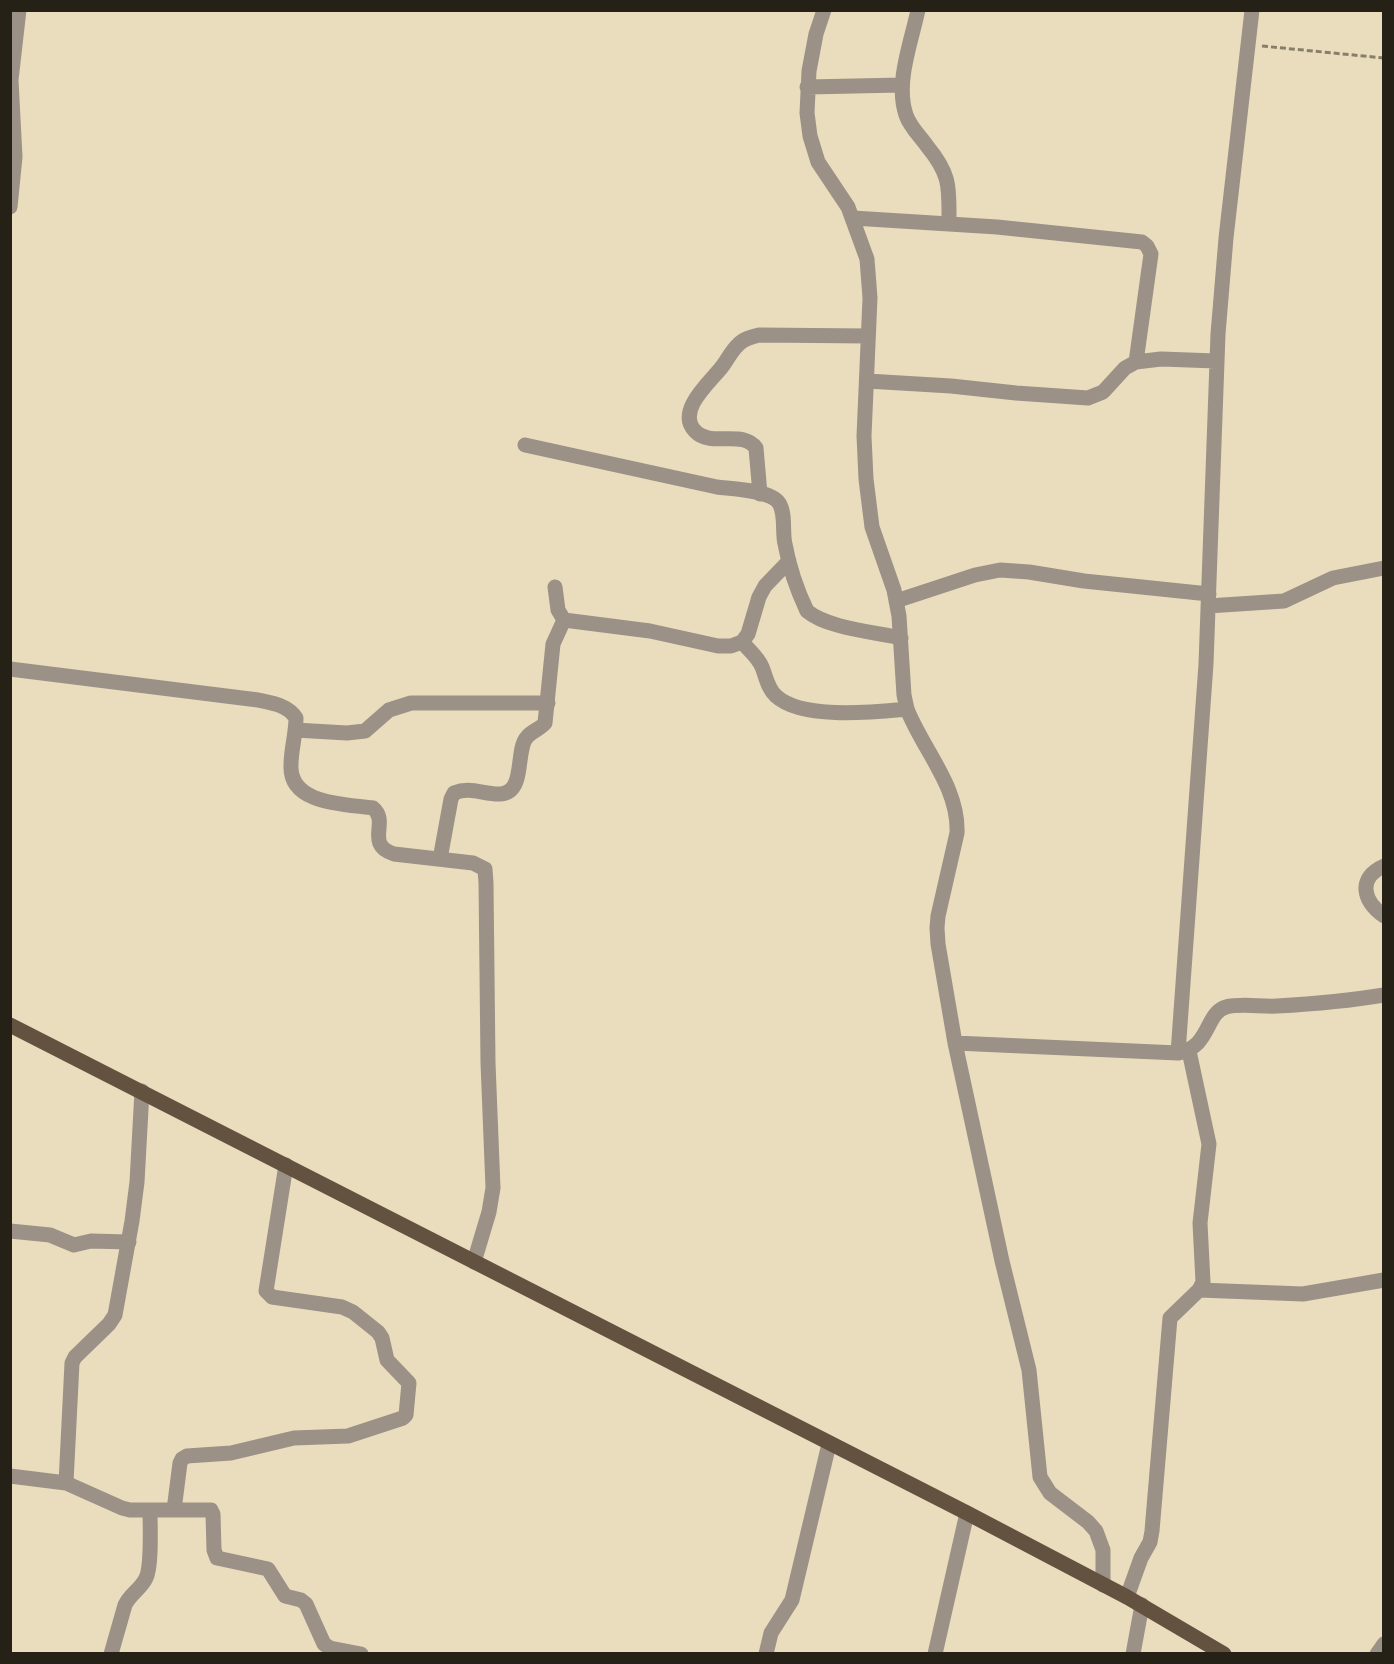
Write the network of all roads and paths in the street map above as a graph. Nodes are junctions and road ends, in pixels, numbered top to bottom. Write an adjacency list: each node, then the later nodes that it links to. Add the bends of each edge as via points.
1 (19, 10): 9 (street, via 11,80 15,157)
2 (824, 10): 8 (street)
3 (918, 10): 7 (street)
4 (1252, 10): 5 (street)
5 (1248, 45): 6 (path); 13 (street)
6 (1383, 58)
7 (902, 85): 8 (street); 11 (street, via 906,115 947,176)
8 (807, 87): 10 (street, via 810,136 818,162)
9 (10, 207)
10 (853, 218): 11 (street); 12 (street, via 867,259)
11 (948, 223): 14 (street, via 1142,242 1151,254)
12 (868, 336): 15 (street); 17 (street, via 748,338 698,394 689,416 696,433 752,443 756,448)
13 (1216, 361): 14 (street); 21 (street)
14 (1136, 362): 15 (street, via 1103,392 1088,398)
15 (867, 381): 22 (street, via 864,452 868,504)
16 (525, 445): 17 (street)
17 (760, 494): 18 (street, via 778,502 782,511)
18 (789, 561): 24 (street, via 802,602 813,616); 25 (street, via 765,586)
19 (1383, 568): 21 (street, via 1333,578 1284,601)
20 (555, 587): 23 (street, via 558,610)
21 (1208, 600): 22 (street, via 1000,570); 36 (street)
22 (897, 602): 24 (street)
23 (564, 620): 25 (street, via 650,631 718,646); 27 (street, via 553,644)
24 (901, 638): 28 (street)
25 (742, 642): 28 (street, via 762,666 770,689 784,702 812,710 853,713)
26 (10, 669): 29 (street, via 274,703 292,712)
27 (548, 703): 29 (street, via 411,703 389,710 365,731); 30 (street, via 545,723 523,743 512,789 500,794 468,790 454,793)
28 (907, 709): 35 (street, via 948,789 957,820 937,928)
29 (295, 730): 30 (street, via 291,778 300,790 333,803 373,808 380,819 379,841 386,851)
30 (440, 859): 41 (street, via 473,863 486,873 493,1188)
31 (1383, 866): 32 (street, via 1368,878 1366,887 1371,905)
32 (1383, 916)
33 (1383, 995): 36 (street, via 1302,1005 1227,1007 1216,1014 1204,1035)
34 (10, 1024): 37 (main road)
35 (955, 1043): 36 (street); 50 (street, via 1029,1370 1040,1477 1050,1493 1096,1531 1103,1550)
36 (1183, 1052): 43 (street, via 1209,1144 1200,1223 1204,1272)
37 (142, 1091): 38 (main road); 40 (street)
38 (286, 1165): 41 (main road); 48 (street, via 266,1291 272,1297 348,1309 378,1332 387,1360 409,1383 406,1415 348,1436 294,1438 231,1453 187,1456 180,1463)
39 (10, 1232): 40 (street, via 50,1235 74,1245 91,1241)
40 (129, 1242): 46 (street, via 113,1320 72,1363)
41 (474, 1262): 44 (main road)
42 (1383, 1280): 43 (street, via 1303,1294)
43 (1199, 1290): 51 (street, via 1170,1318 1152,1532)
44 (829, 1444): 49 (main road); 56 (street, via 792,1600 771,1633)
45 (10, 1476): 46 (street)
46 (66, 1483): 47 (street, via 122,1508)
47 (150, 1510): 48 (street); 54 (street, via 148,1572 128,1598)
48 (174, 1510): 55 (street, via 212,1510 217,1558 268,1569 285,1596 306,1604 324,1644)
49 (967, 1513): 50 (main road); 57 (street)
50 (1103, 1585): 51 (main road)
51 (1127, 1597): 52 (main road)
52 (1142, 1605): 58 (street); 59 (main road)
53 (1383, 1644): 60 (street)
54 (111, 1653)
55 (361, 1653)
56 (766, 1653)
57 (935, 1653)
58 (1133, 1653)
59 (1224, 1653)
60 (1377, 1653)

